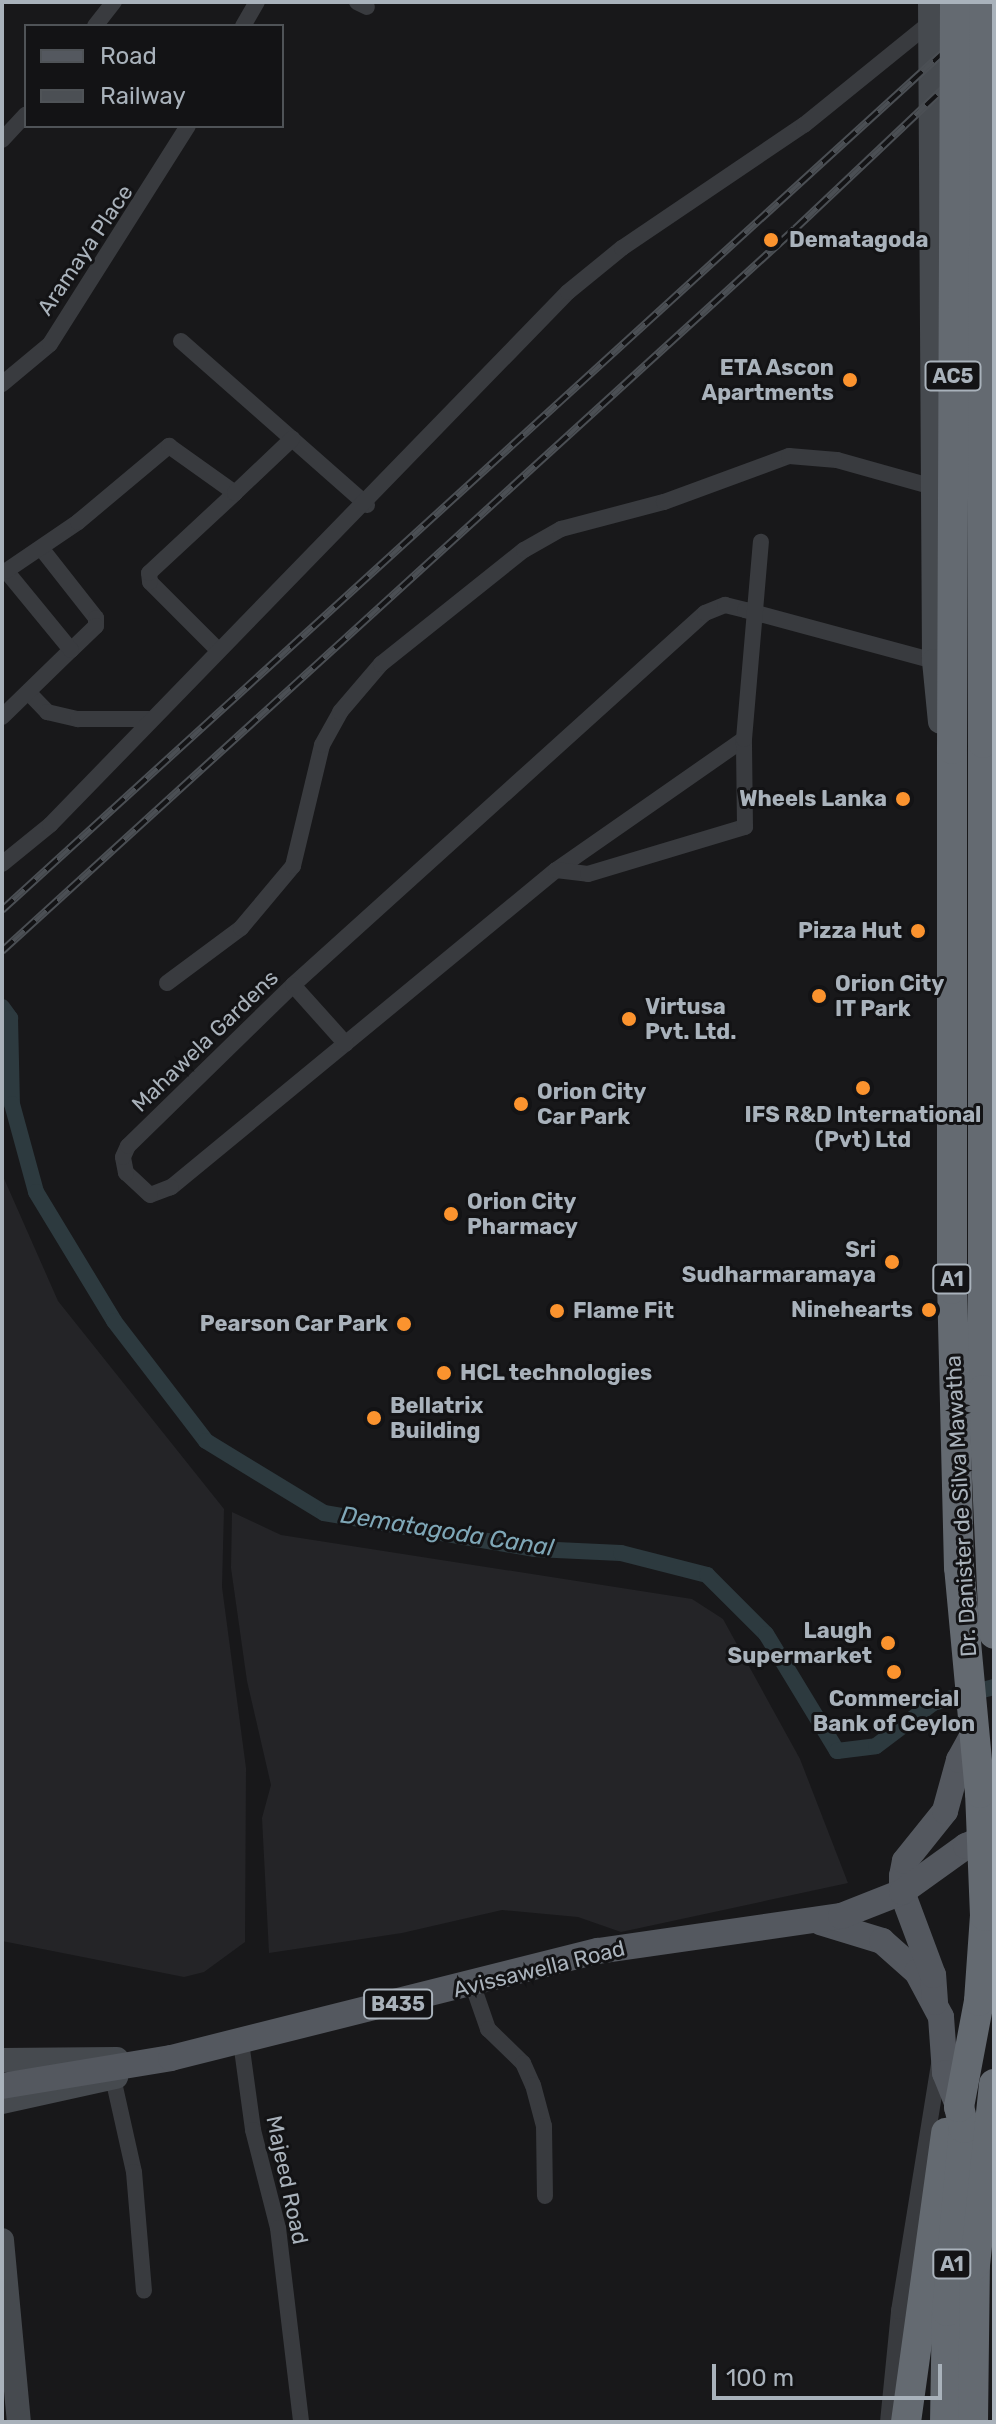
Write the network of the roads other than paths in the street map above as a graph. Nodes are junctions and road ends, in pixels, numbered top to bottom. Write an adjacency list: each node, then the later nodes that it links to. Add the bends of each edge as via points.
1 (114, 2): 6 (street)
2 (257, 2): 7 (street)
3 (955, 2): 34 (highway, AC5, bridge)
4 (983, 2): 31 (highway, AC5, bridge)
5 (930, 13): 12 (main road); 18 (street, via 804,125 622,248 568,292)
6 (97, 24)
7 (244, 24)
8 (24, 116): 10 (street)
9 (187, 128): 14 (street, Aramaya Place, via 50,344)
10 (2, 140)
11 (994, 290): 12 (main road, via 981,276 967,274)
12 (931, 295): 16 (main road)
13 (181, 341): 15 (street)
14 (2, 384)
15 (292, 439): 17 (street); 18 (street)
16 (933, 487): 26 (main road); 36 (street, via 837,460 789,456 698,490 561,529 461,597 381,664 340,712 322,745 293,866 241,928)
17 (235, 493): 20 (street, via 169,446); 25 (street, via 149,573 150,582)
18 (367, 505): 25 (street)
19 (761, 542): 22 (street)
20 (41, 548): 21 (street); 24 (street, via 96,618 96,626)
21 (4, 573): 24 (street)
22 (756, 613): 26 (street, Mahawela Gardens); 30 (street); 37 (street, Mahawela Gardens, via 725,605 705,613)
23 (994, 647): 31 (main road)
24 (71, 650): 27 (street)
25 (218, 650): 29 (street)
26 (934, 661): 34 (main road)
27 (28, 692): 28 (street); 29 (street, via 47,712 78,719)
28 (2, 717)
29 (150, 719): 32 (street, via 50,825)
30 (744, 739): 33 (street, Mahawela Gardens); 33 (street, via 745,827 588,874)
31 (985, 836): 35 (highway, AC5)
32 (2, 864)
33 (556, 870): 38 (street, Mahawela Gardens)
34 (954, 875): 35 (highway); 42 (highway, Dr. Danister de Silva Mawatha / A1, via 952,1289 959,1568)
35 (990, 888): 39 (highway, Dr. Danister de Silva Mawatha / A1)
36 (167, 983)
37 (293, 985): 38 (street); 38 (street, Mahawela Gardens, via 128,1146 123,1157 126,1173 136,1186 150,1195 171,1187)
38 (346, 1044)
39 (989, 1390): 40 (highway, Dr. Danister de Silva Mawatha / A1)
40 (993, 1602): 41 (highway, Dr. Danister de Silva Mawatha / A1)
41 (994, 1634)
42 (973, 1726): 43 (highway, Dr. Danister de Silva Mawatha / A1); 44 (main road, via 945,1811 905,1861)
43 (988, 1836): 44 (main road, Avissawella Road / B435); 58 (highway, Dr. Danister de Silva Mawatha / A1, via 982,1971)
44 (902, 1892): 45 (main road, Avissawella Road / B435); 47 (main road, via 933,1975)
45 (813, 1921): 46 (main road, Avissawella Road / B435, via 598,1951); 47 (main road, via 894,1948)
46 (473, 1986): 49 (main road, Avissawella Road / B435); 59 (street, via 488,2029 523,2063 533,2085 544,2126)
47 (935, 2002): 48 (main road)
48 (943, 2038): 58 (main road, via 947,2084); 64 (street, via 899,2311)
49 (241, 2042): 50 (main road, Avissawella Road / B435); 63 (street, Majeed Road, via 253,2130 278,2228)
50 (171, 2058): 51 (main road); 53 (main road, Avissawella Road / B435); 54 (main road)
51 (2, 2060)
52 (2, 2072): 53 (main road, B435)
53 (80, 2072): 56 (main road, B435)
54 (113, 2078): 57 (main road); 61 (street, via 134,2172)
55 (994, 2084): 67 (highway, A1, via 975,2265)
56 (2, 2086)
57 (2, 2102)
58 (959, 2107): 65 (highway, via 942,2149); 66 (highway, Dr. Danister de Silva Mawatha / A1, via 964,2128 947,2311)
59 (545, 2196)
60 (2, 2240): 62 (main road)
61 (144, 2291)
62 (19, 2422)
63 (301, 2422)
64 (888, 2422)
65 (906, 2422)
66 (945, 2422)
67 (973, 2422)

